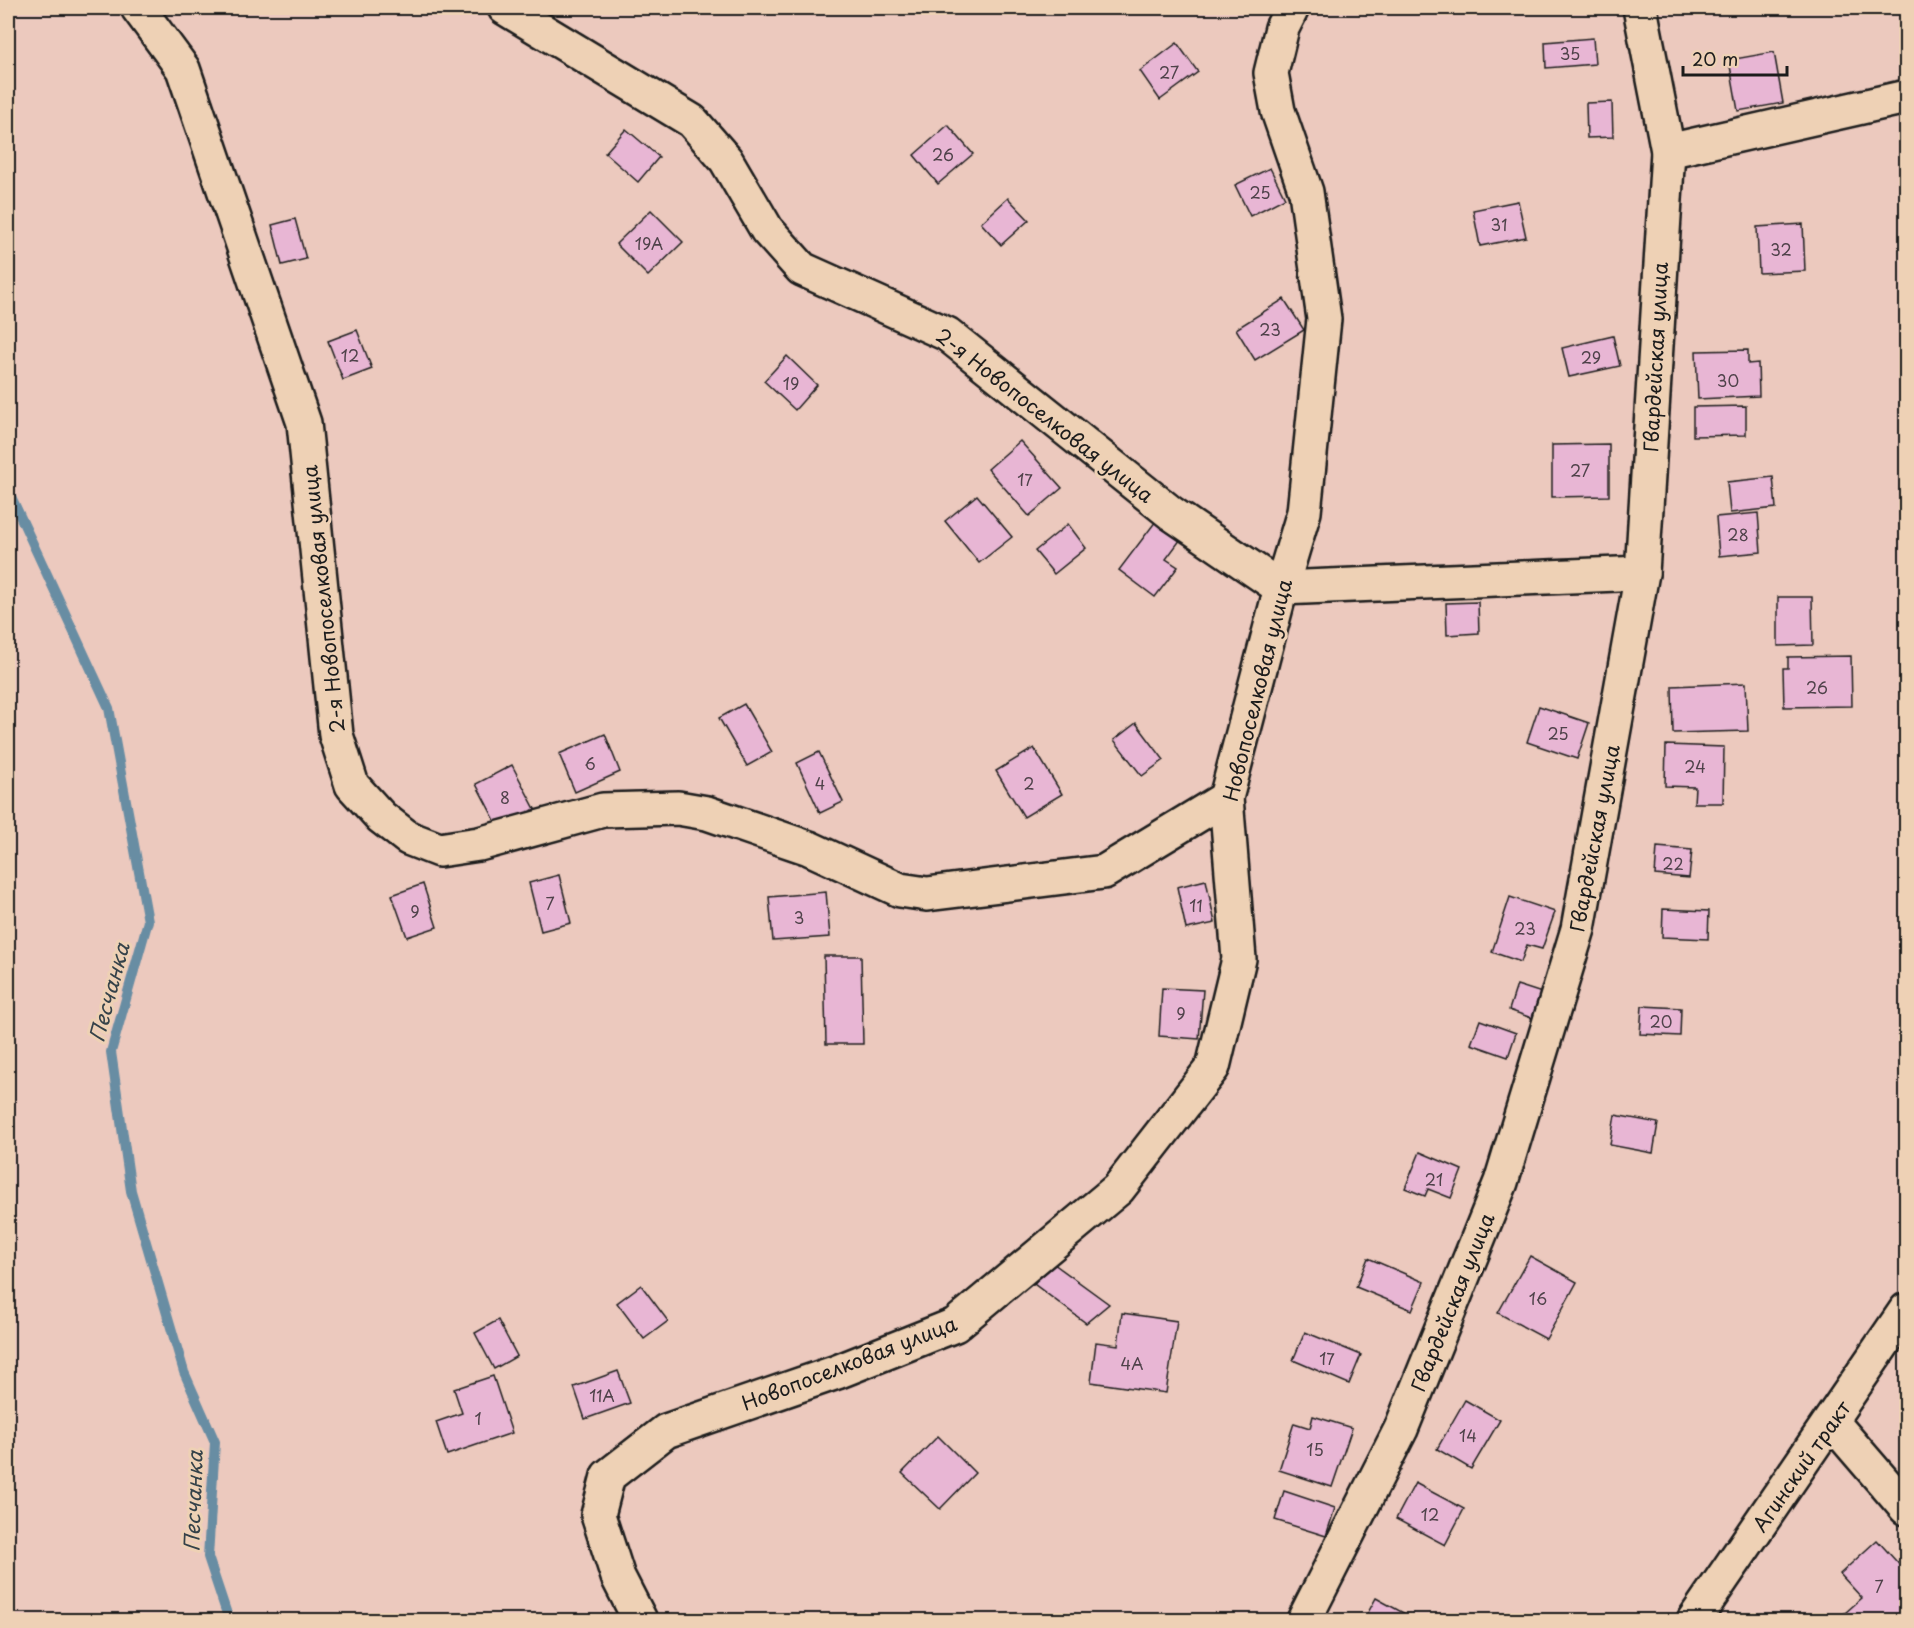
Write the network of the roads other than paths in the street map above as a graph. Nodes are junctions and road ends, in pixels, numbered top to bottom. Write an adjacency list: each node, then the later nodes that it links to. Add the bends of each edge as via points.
1 (138, 8): 9 (main road, 2-я Новопоселковая улица, via 183,69 304,423 336,735 352,785 381,817 408,838 439,850 479,844 603,810 678,808 707,813 809,848 900,890 927,894 1104,873)
2 (505, 8): 8 (main road, 2-я Новопоселковая улица, via 692,121 726,160 767,230 802,269 947,334 1171,513)
3 (1292, 8): 8 (main road, Новопоселковая улица, via 1282,28 1271,73 1278,111 1306,192 1324,319 1304,512)
4 (1640, 8): 6 (main road, Гвардейская улица)
5 (1906, 97): 6 (main road)
6 (1668, 151): 7 (main road, Гвардейская улица)
7 (1642, 573): 8 (main road); 14 (main road, Гвардейская улица, via 1578,929 1501,1182 1401,1428)
8 (1281, 588): 9 (main road, Новопоселковая улица)
9 (1226, 798): 13 (main road, Новопоселковая улица, via 1239,959 1213,1067 1118,1189 955,1325 837,1372 666,1431 608,1476 598,1515 618,1577)
10 (1906, 1310): 11 (main road, Агинский тракт)
11 (1832, 1422): 12 (main road); 15 (main road, Агинский тракт)
12 (1906, 1508)
13 (640, 1620)
14 (1304, 1620)
15 (1694, 1620)

